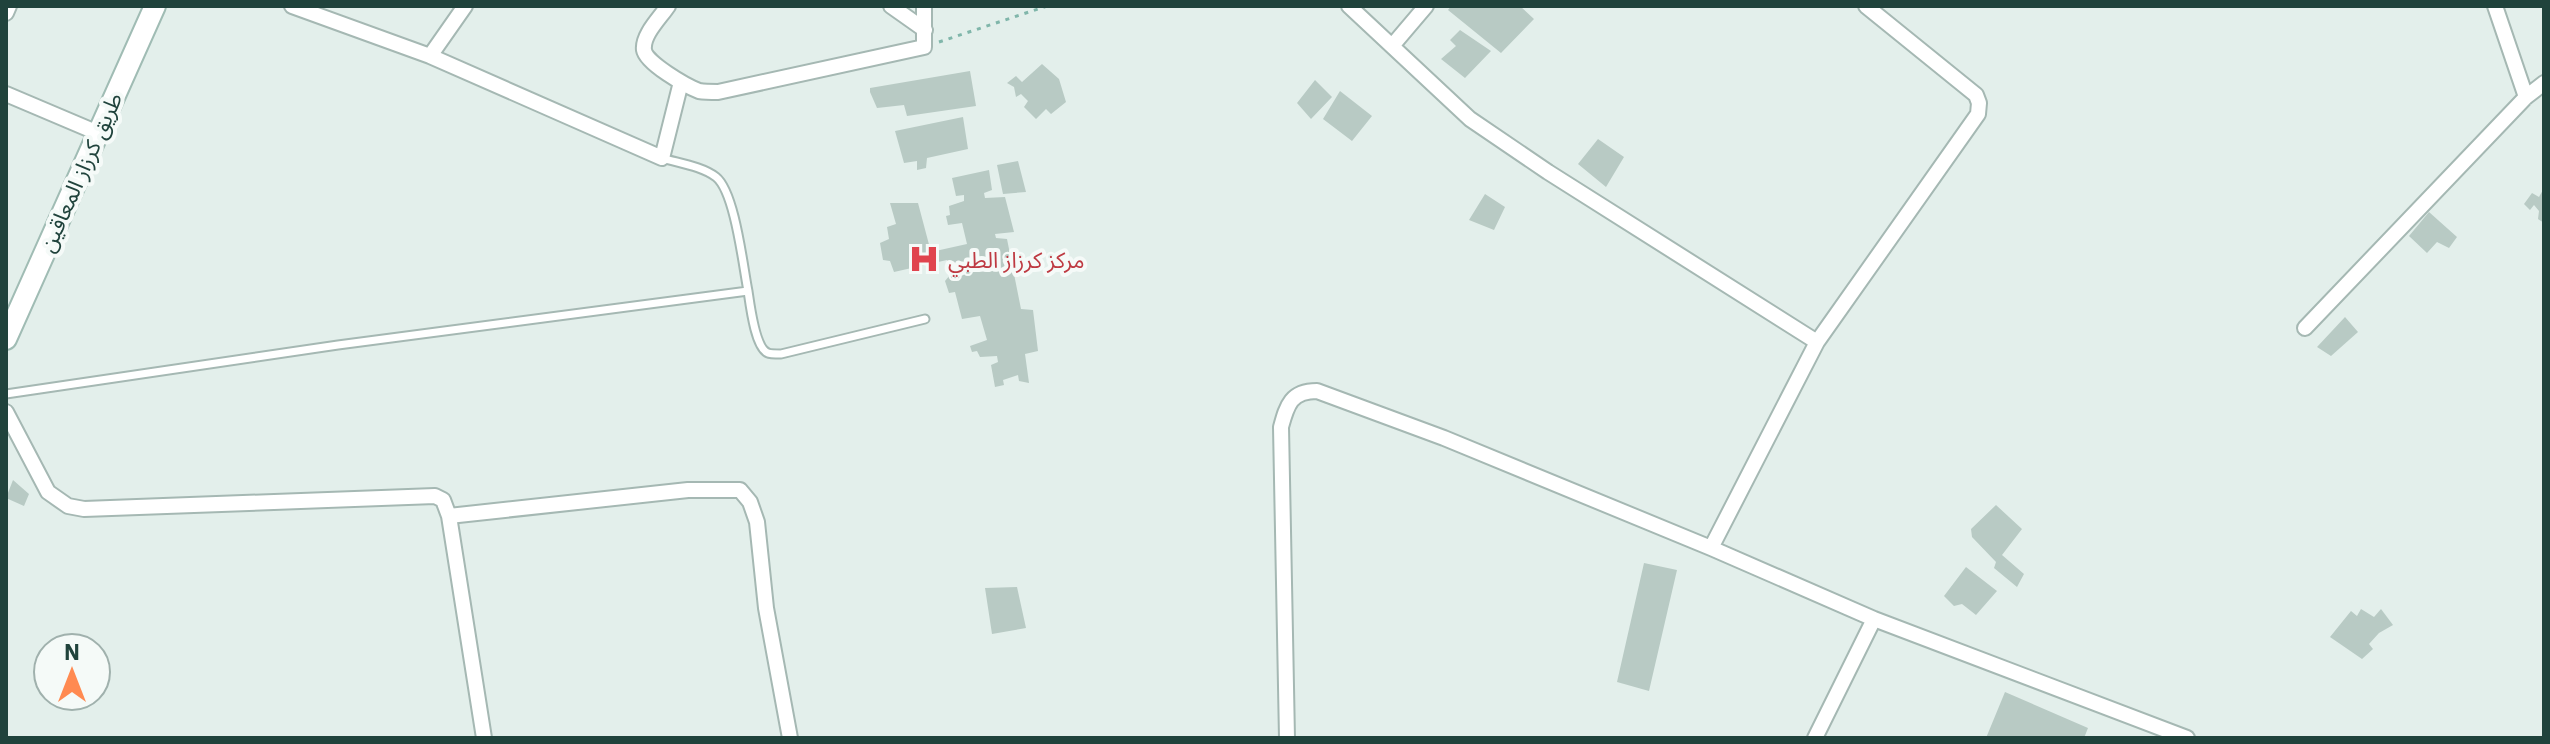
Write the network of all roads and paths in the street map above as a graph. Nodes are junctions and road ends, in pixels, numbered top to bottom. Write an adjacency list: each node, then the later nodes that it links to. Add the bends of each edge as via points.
1 (9, 6): 13 (street)
2 (155, 6): 22 (street, طريق كرزاز المعاقين)
3 (292, 6): 17 (street)
4 (465, 6): 17 (street)
5 (668, 6): 18 (street, via 646,36 644,49 648,59)
6 (891, 6): 14 (street)
7 (924, 6): 14 (street)
8 (1047, 6): 16 (path)
9 (1349, 6): 15 (street)
10 (1426, 6): 15 (street)
11 (1866, 6): 28 (street, via 1976,95 1978,114)
12 (2495, 6): 21 (street)
13 (6, 13)
14 (925, 30): 16 (street)
15 (1392, 46): 28 (street, via 1470,119)
16 (924, 47): 18 (street, via 718,92 701,92)
17 (430, 56): 23 (street)
18 (681, 82): 23 (street)
19 (2544, 83): 21 (street)
20 (6, 94): 22 (street)
21 (2526, 97): 26 (street)
22 (98, 133): 27 (street, طريق كرزاز المعاقين)
23 (662, 158): 24 (lane, via 721,182 733,210)
24 (748, 291): 25 (lane, via 761,348 771,354); 29 (lane)
25 (925, 319)
26 (2305, 328)
27 (6, 339)
28 (1817, 342): 32 (street)
29 (6, 394)
30 (6, 412): 31 (street, via 48,492 68,506 435,496 443,500)
31 (449, 516): 34 (street); 35 (street, via 688,490 740,490 757,522 766,608)
32 (1711, 548): 33 (street); 36 (street, via 1317,391 1295,395 1281,427)
33 (1874, 619): 37 (street); 38 (street)
34 (484, 738)
35 (790, 738)
36 (1287, 738)
37 (1815, 738)
38 (2187, 738)

